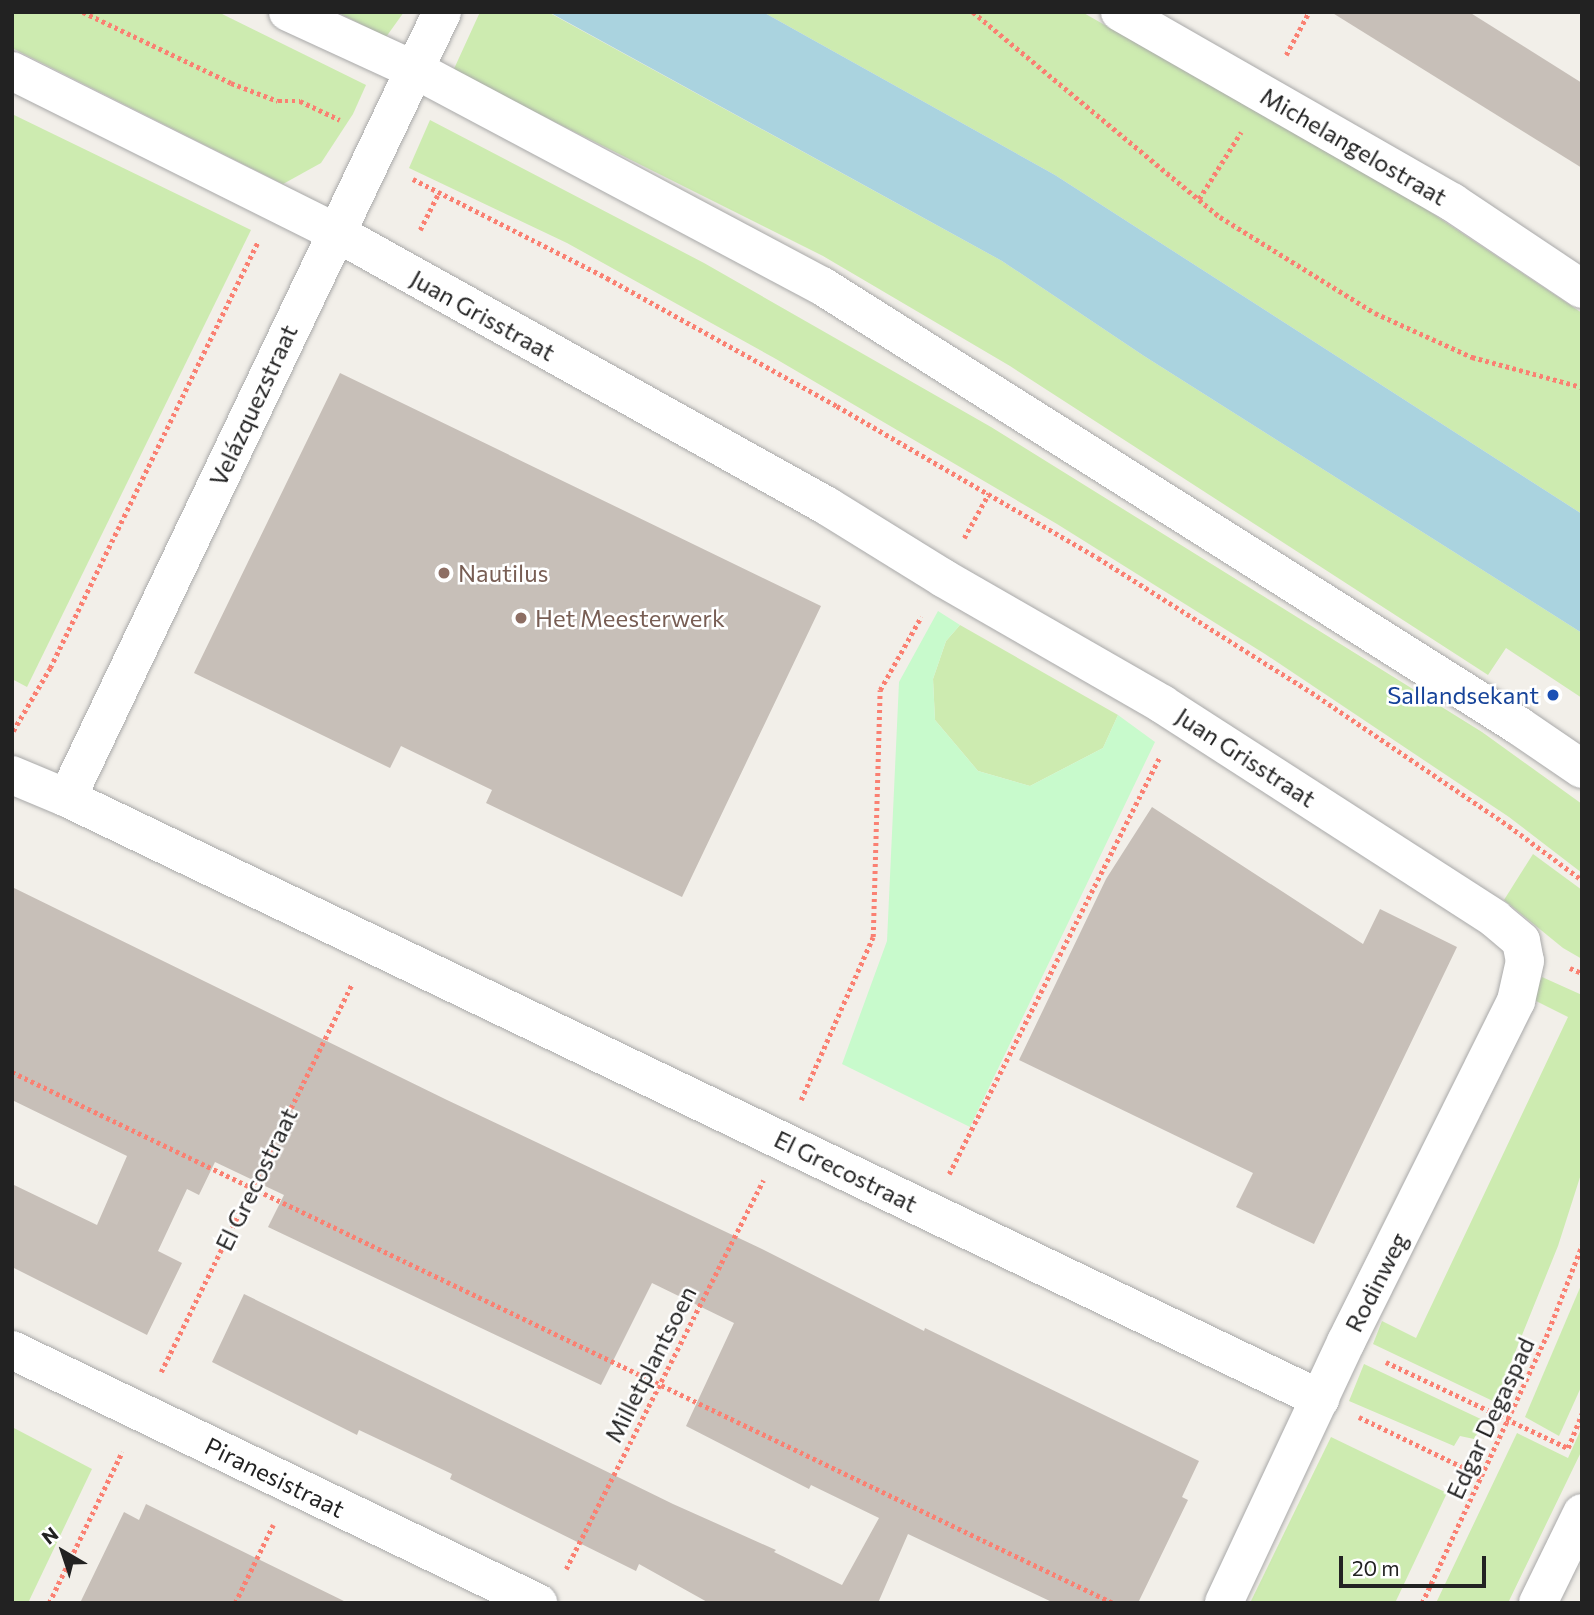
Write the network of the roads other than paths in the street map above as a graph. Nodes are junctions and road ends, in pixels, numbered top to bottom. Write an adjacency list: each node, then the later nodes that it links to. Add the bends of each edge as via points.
1 (288, 12): 5 (street)
2 (1121, 12): 7 (street, Michelangelostraat, via 1452,202)
3 (439, 18): 5 (street, Velázquezstraat)
4 (12, 71): 6 (street, Juan Grisstraat)
5 (414, 71): 6 (street, Velázquezstraat); 8 (street, via 822,286)
6 (335, 232): 10 (street, Velázquezstraat); 11 (street, Juan Grisstraat, via 827,506 1181,716 1495,919 1521,941)
7 (1582, 289)
8 (1582, 769)
9 (12, 775): 10 (street, El Grecostraat)
10 (67, 798): 13 (street, El Grecostraat)
11 (1525, 961): 13 (street, Rodinweg, via 1516,1001)
12 (12, 1350): 15 (street, Piranesistraat, via 140,1413)
13 (1320, 1399): 16 (street, Rodinweg)
14 (1582, 1513): 17 (street)
15 (550, 1591)
16 (1224, 1603)
17 (1538, 1603)

